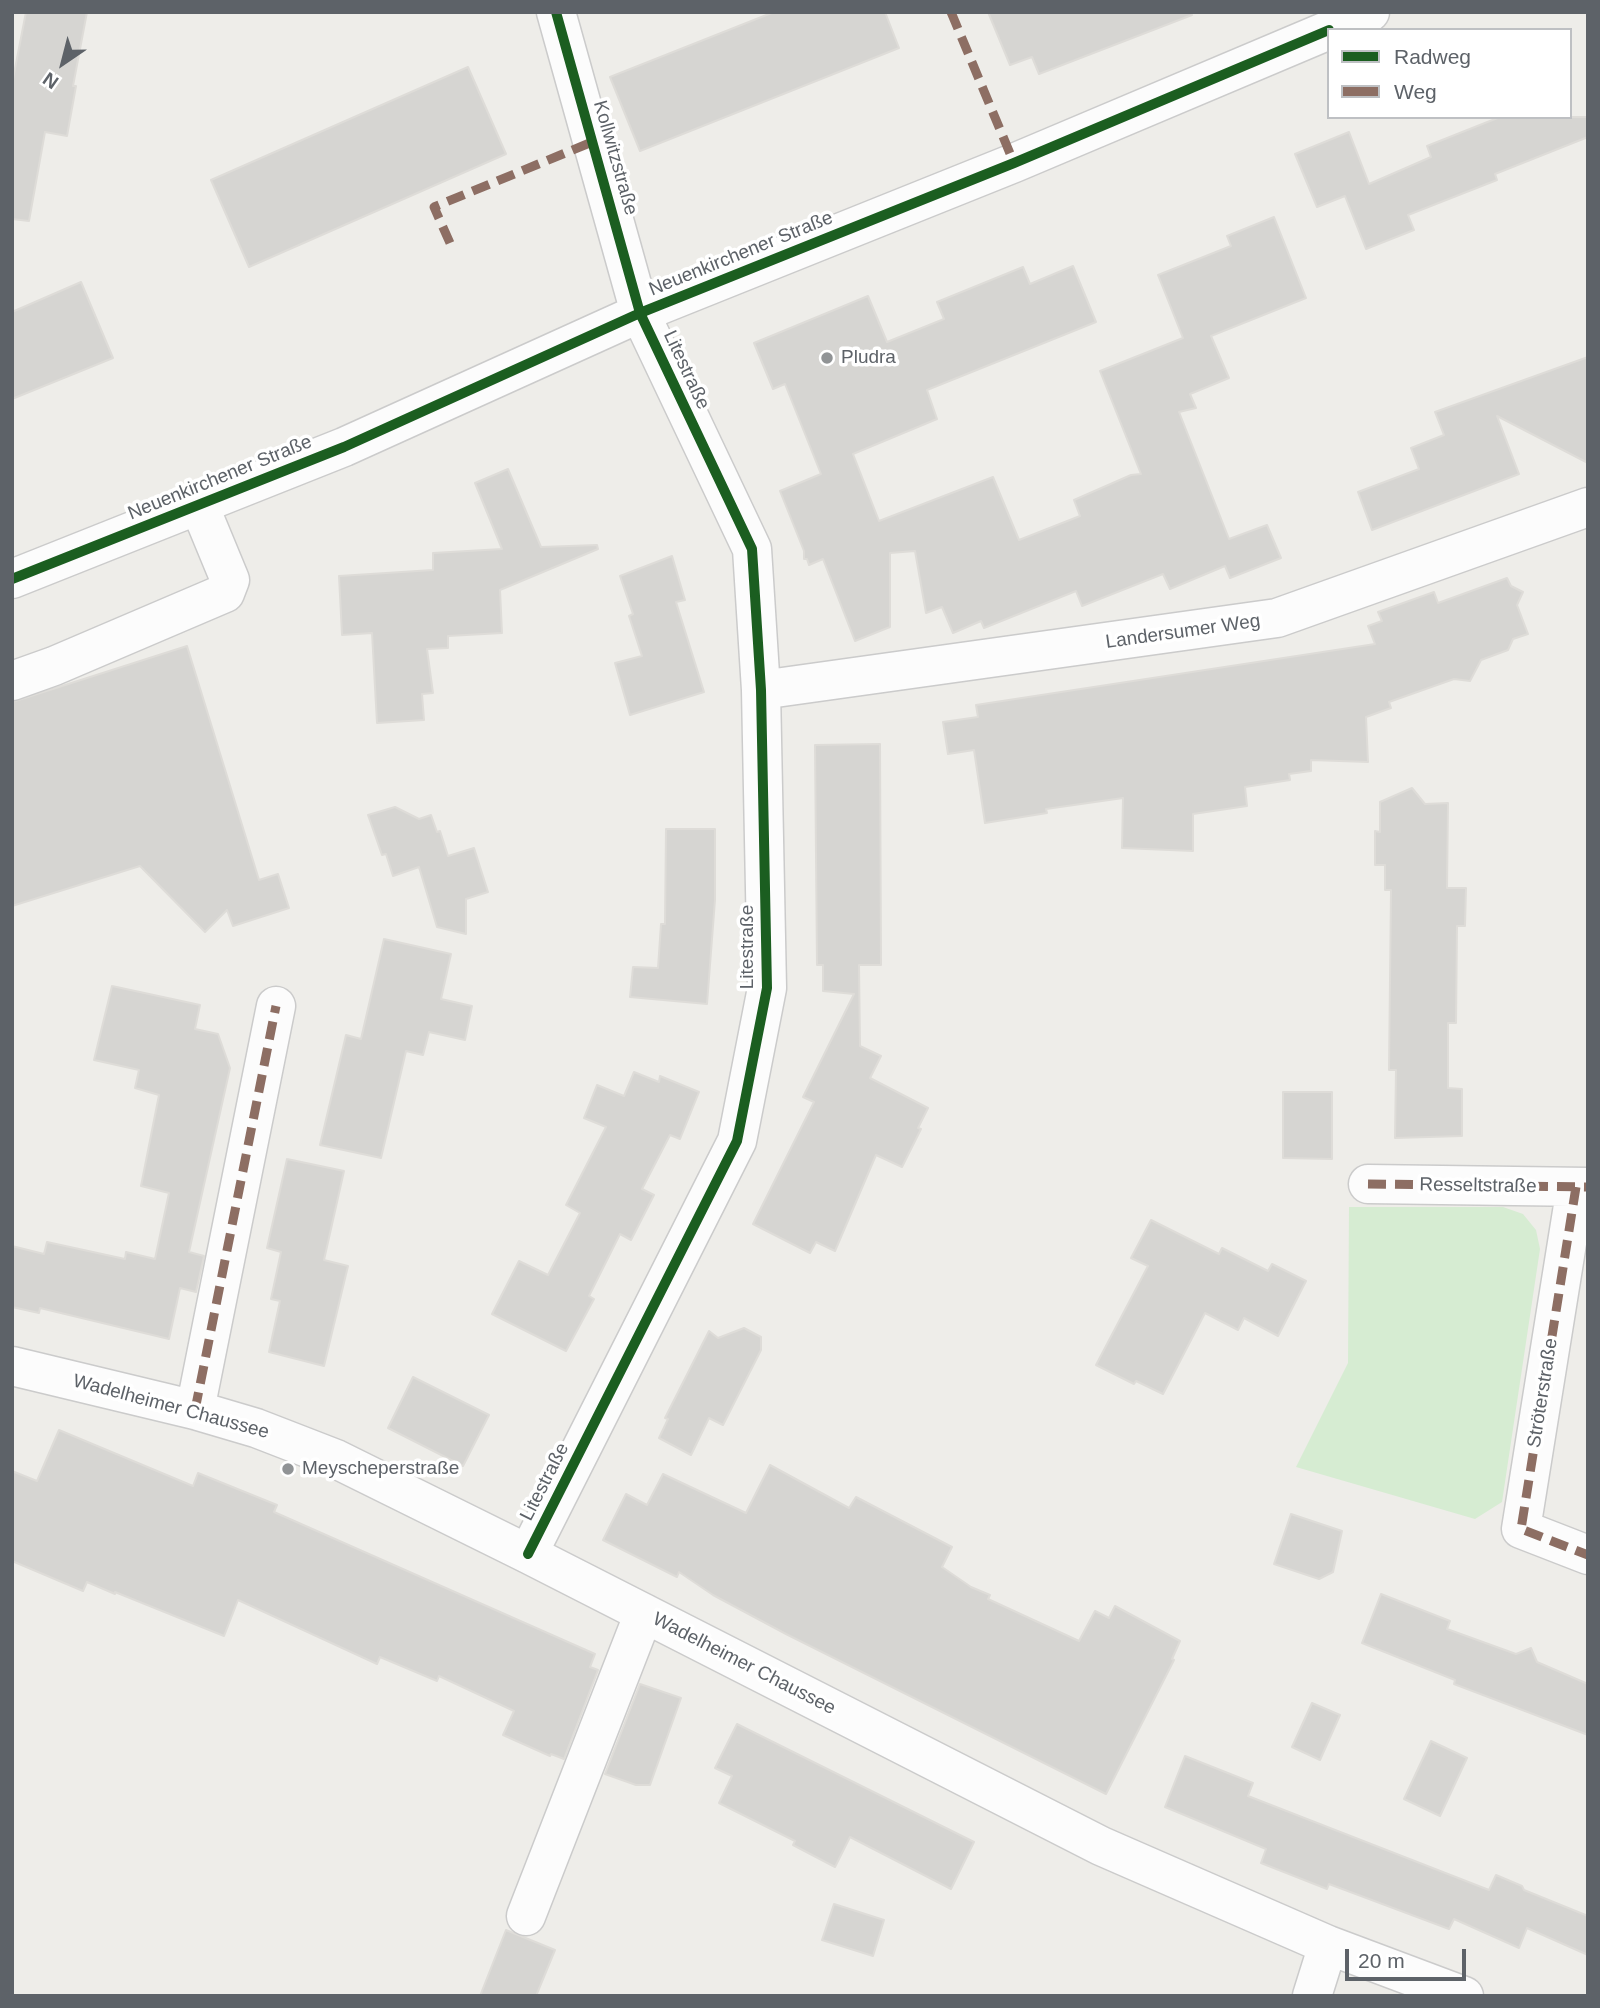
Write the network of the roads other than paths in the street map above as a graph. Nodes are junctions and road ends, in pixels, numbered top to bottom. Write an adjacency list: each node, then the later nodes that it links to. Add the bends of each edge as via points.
1 (556, 12): 5 (street, Kollwitzstraße)
2 (1370, 12): 3 (street, Neuenkirchener Straße)
3 (1334, 28)
4 (1327, 31): 5 (street, Neuenkirchener Straße)
5 (640, 313): 6 (street, Neuenkirchener Straße, via 344,447); 10 (street, Litestraße, via 752,549)
6 (200, 505): 8 (street, Neuenkirchener Straße); 9 (street, via 230,580 225,593)
7 (1588, 507): 10 (street, Landersumer Weg, via 1278,618)
8 (12, 579)
9 (12, 681)
10 (761, 690): 16 (street, Litestraße, via 767,988 737,1141)
11 (276, 1006): 15 (street)
12 (1368, 1184): 13 (street, Resseltstraße)
13 (1582, 1187): 17 (street, Ströterstraße, via 1521,1529)
14 (12, 1366): 15 (street, Wadelheimer Chaussee)
15 (195, 1410): 16 (street, Wadelheimer Chaussee, via 336,1459)
16 (528, 1554): 18 (street, Wadelheimer Chaussee)
17 (1588, 1555)
18 (644, 1613): 19 (street); 20 (street, Wadelheimer Chaussee, via 1101,1846)
19 (526, 1916)
20 (1328, 1945): 21 (street); 22 (street, Wadelheimer Chaussee)
21 (1311, 1996)
22 (1464, 1996)

